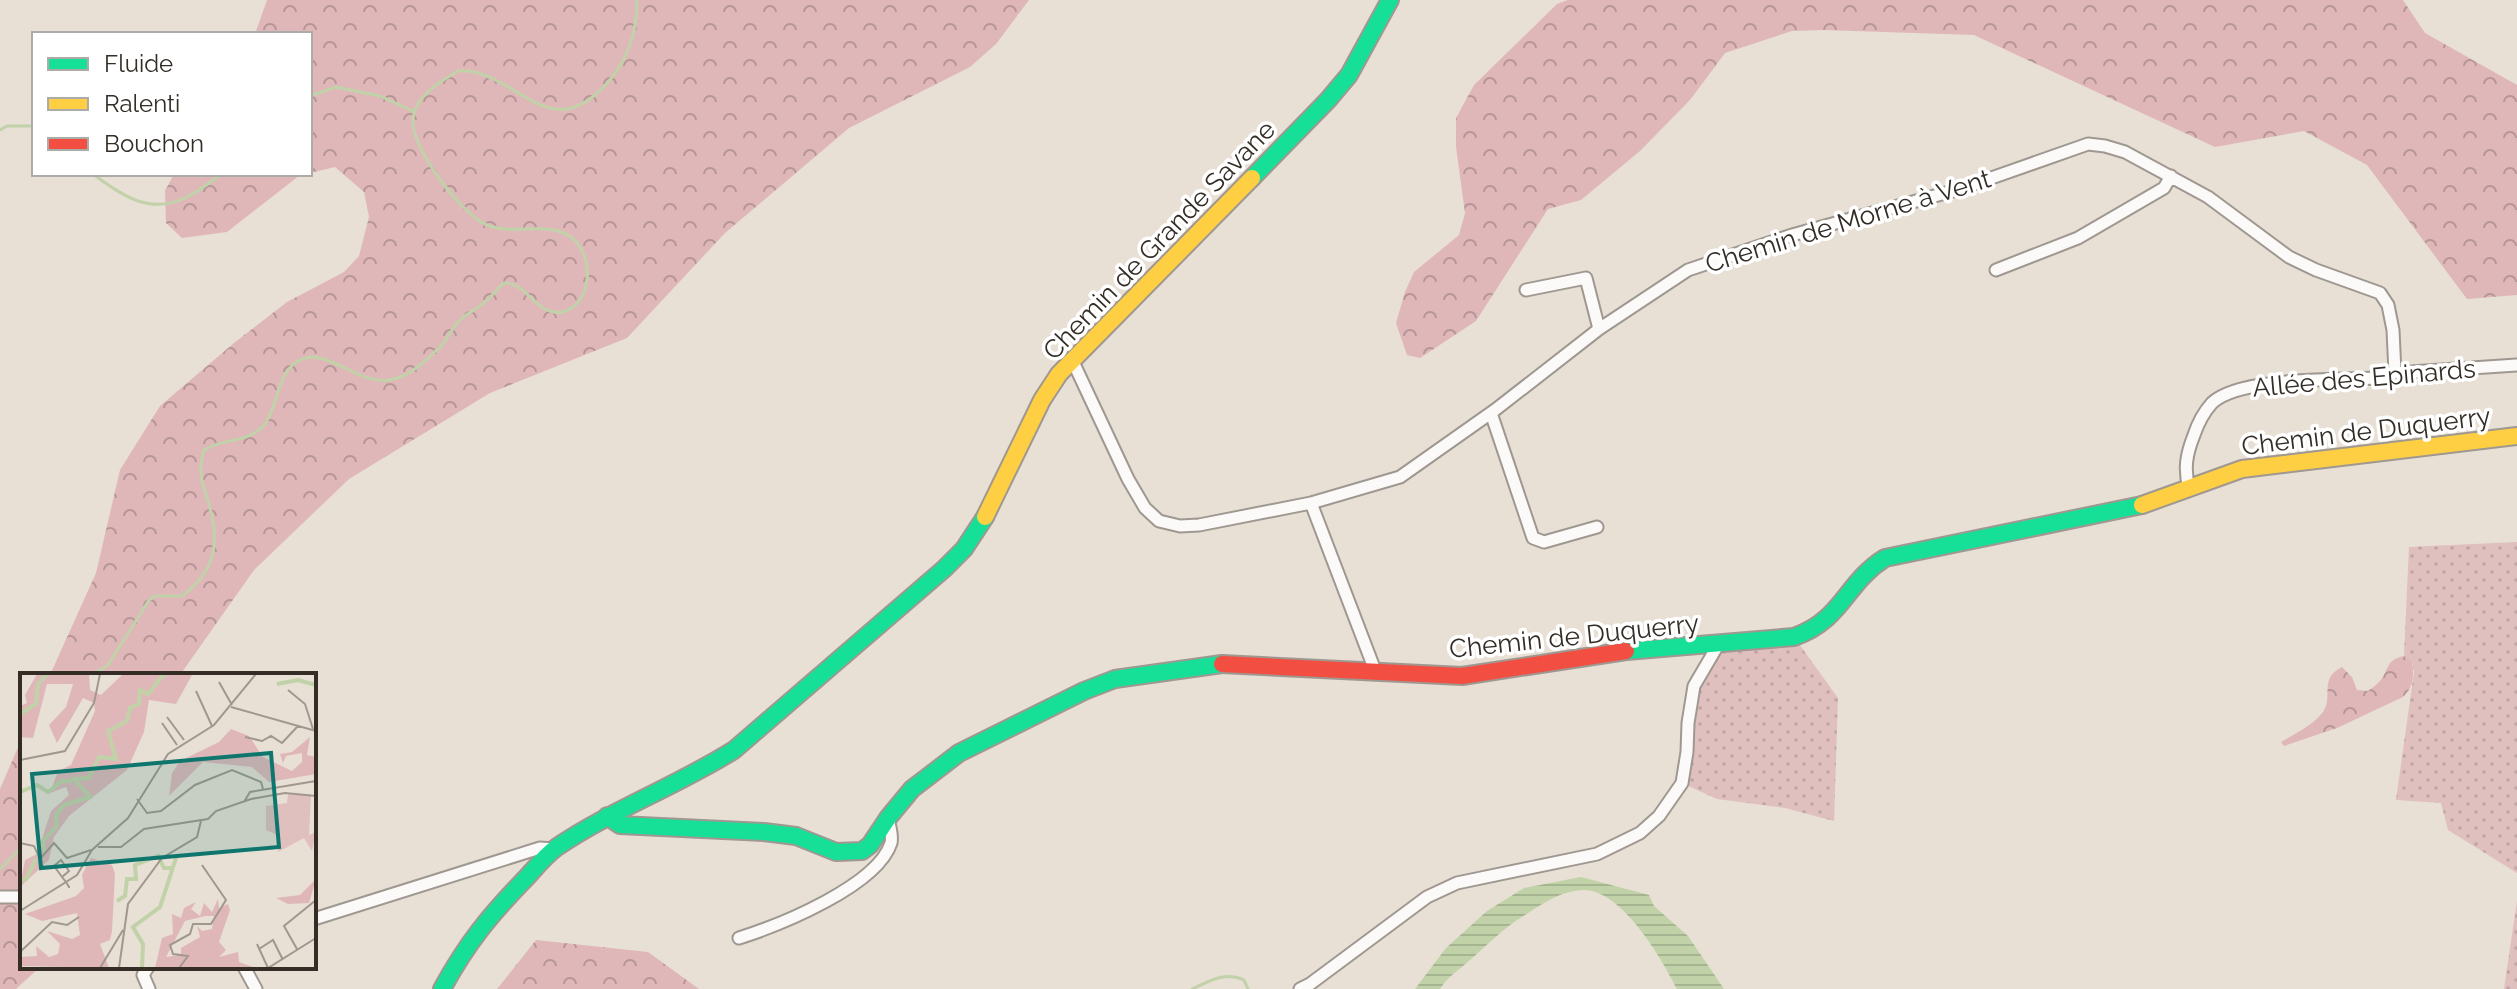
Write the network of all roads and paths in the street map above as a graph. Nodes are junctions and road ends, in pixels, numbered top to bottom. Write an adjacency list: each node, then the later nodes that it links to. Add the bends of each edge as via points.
1 (1390, 0): 6 (street, Chemin de Grande Savane, via 1349,75 1328,100)
2 (2171, 176): 3 (street, via 2164,188 2078,238); 5 (street, Chemin de Morne à Vent, via 2125,152 2088,144 1960,189 1688,270); 8 (street, Chemin de Morne à Vent, via 2289,257 2380,293 2393,330)
3 (1996, 270)
4 (1526, 290): 5 (street, via 1586,278)
5 (1599, 329): 9 (street, Chemin de Morne à Vent)
6 (1071, 361): 12 (street, Chemin de Morne à Vent, via 1128,479 1159,521 1199,525); 16 (street, Chemin de Grande Savane, via 1042,400 982,523 944,569 734,750)
7 (2517, 365): 8 (street, Allée des Epinards)
8 (2395, 373): 11 (street, Allée des Epinards, via 2258,385 2214,401 2201,417 2186,455)
9 (1491, 413): 12 (street, Chemin de Morne à Vent, via 1400,477); 13 (street, via 1533,538 1544,542)
10 (2517, 436): 11 (street, Chemin de Duquerry, via 2265,464)
11 (2189, 489): 14 (street, Chemin de Duquerry, via 2144,506 1885,558 1865,571 1833,617 1806,634)
12 (1311, 503): 15 (street)
13 (1597, 527)
14 (1718, 645): 15 (street, Chemin de Duquerry, via 1625,651 1462,676); 26 (street, via 1694,686 1682,783 1640,833 1597,854 1457,883 1427,897)
15 (1376, 673): 17 (street, Chemin de Duquerry, via 1214,664 1115,679 959,753 912,789)
16 (607, 816): 17 (street, Chemin de Duquerry, via 620,825 796,836 851,853 870,845); 18 (street, Chemin de Grande Savane)
17 (888, 818): 20 (street, via 891,841 858,883)
18 (554, 849): 19 (street, via 540,848); 25 (street, Chemin de Grande Savane, via 487,918)
19 (316, 918)
20 (739, 938)
21 (147, 969): 23 (street, via 143,975)
22 (245, 969): 24 (street)
23 (149, 989)
24 (256, 989)
25 (442, 989)
26 (1300, 989)

